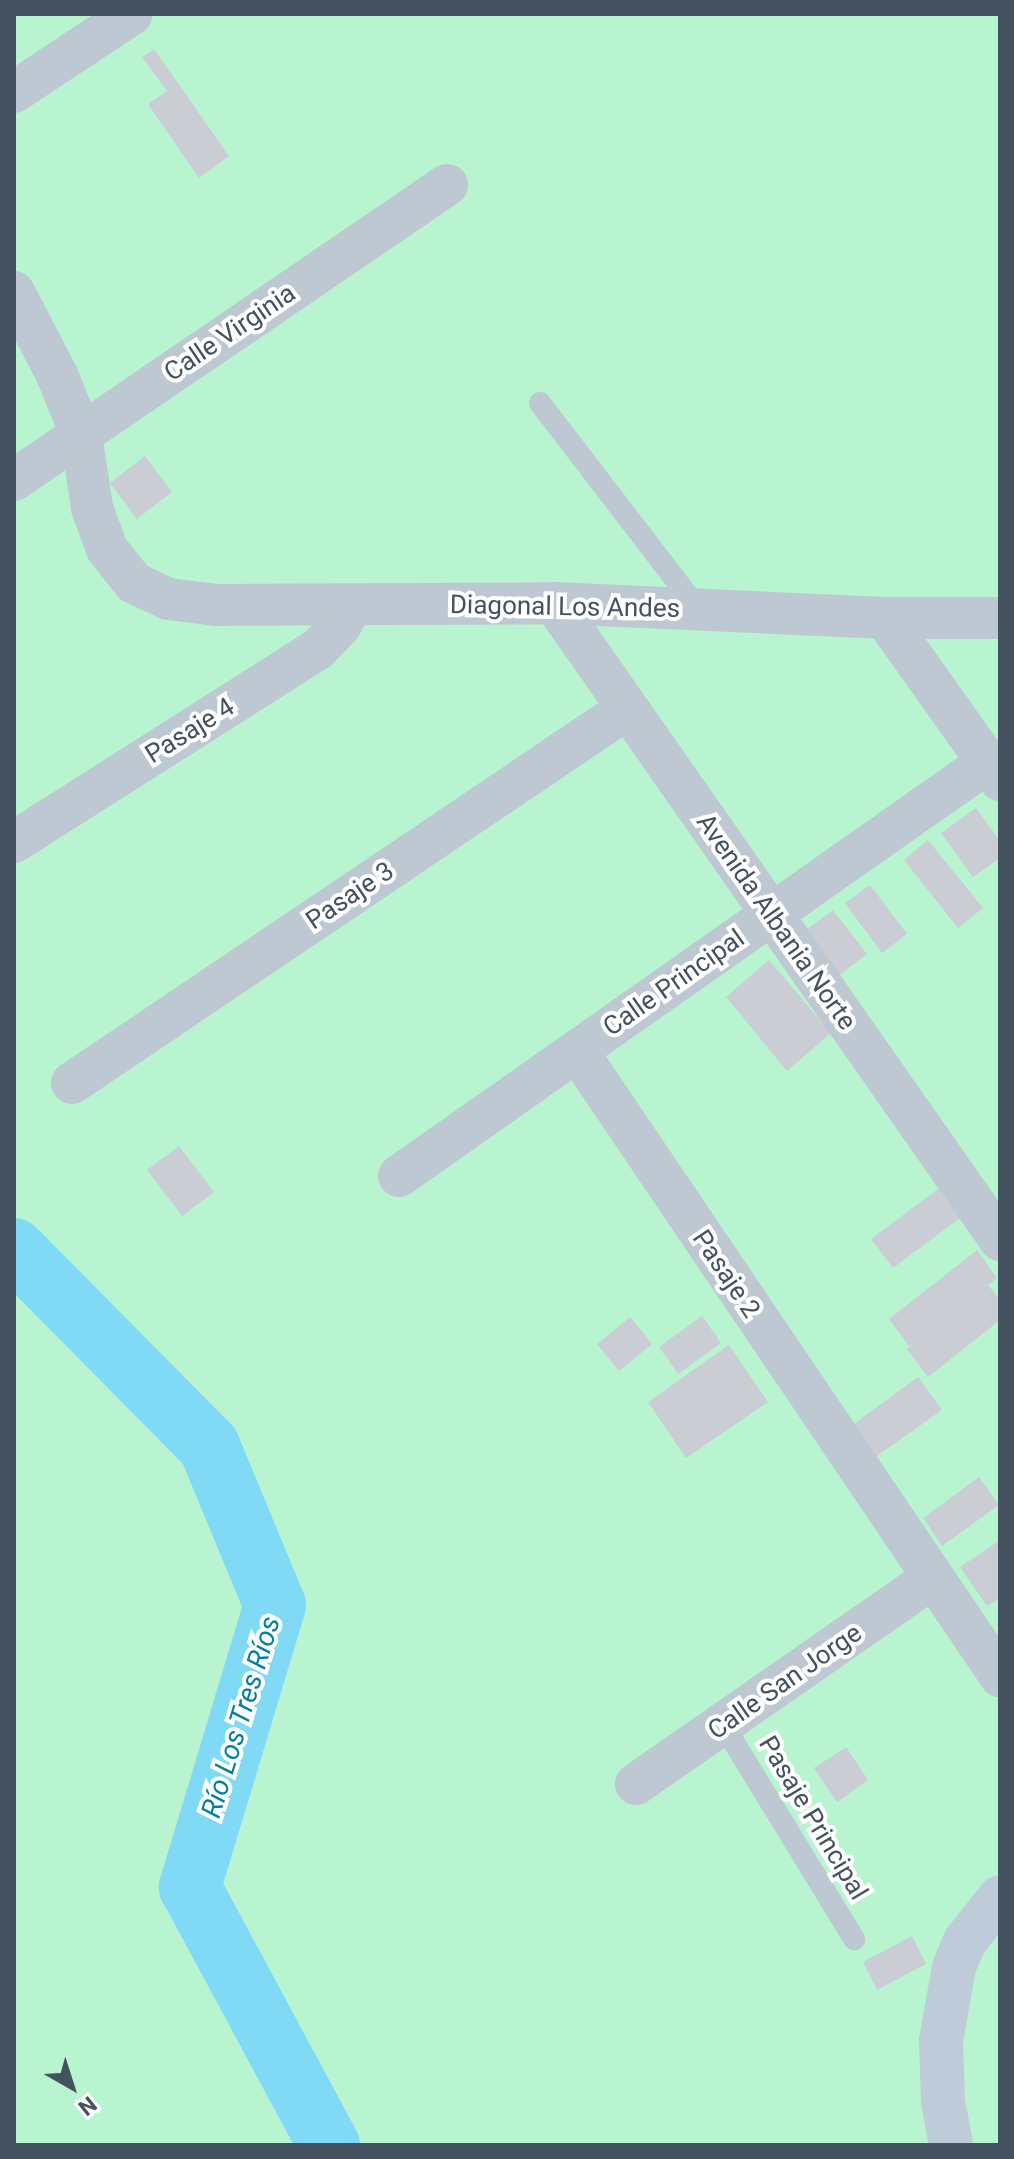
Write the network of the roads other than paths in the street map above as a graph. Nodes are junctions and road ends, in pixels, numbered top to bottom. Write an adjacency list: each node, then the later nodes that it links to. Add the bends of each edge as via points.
1 (132, 14): 2 (street)
2 (14, 92)
3 (447, 185): 6 (street, Calle Virginia)
4 (14, 292): 6 (street)
5 (540, 403): 10 (lane)
6 (81, 434): 7 (street, Calle Virginia); 9 (street, Diagonal Los Andes, via 92,508 107,549 134,583 168,599 216,605)
7 (14, 480)
8 (554, 603): 9 (street, Diagonal Los Andes); 10 (street, Diagonal Los Andes); 13 (street, Avenida Albania Norte)
9 (352, 605): 15 (street, Pasaje 4, via 318,649)
10 (699, 610): 11 (street, Diagonal Los Andes)
11 (885, 618): 12 (street, Diagonal Los Andes); 14 (street)
12 (1000, 618)
13 (627, 709): 16 (street, Avenida Albania Norte); 18 (street, Pasaje 3)
14 (994, 771): 16 (street, Calle Principal)
15 (14, 842)
16 (770, 915): 17 (street, Calle Principal); 20 (street, Avenida Albania Norte)
17 (577, 1051): 19 (street, Calle Principal); 21 (street, Pasaje 2)
18 (72, 1083)
19 (399, 1176)
20 (1000, 1240)
21 (932, 1578): 22 (street, Pasaje 2); 23 (street, Calle San Jorge)
22 (1000, 1676)
23 (724, 1726): 24 (street, Calle San Jorge); 26 (lane, Pasaje Principal)
24 (636, 1784)
25 (1000, 1897): 27 (street, via 965,1941 954,1967 941,2041)
26 (854, 1939)
27 (951, 2145)

